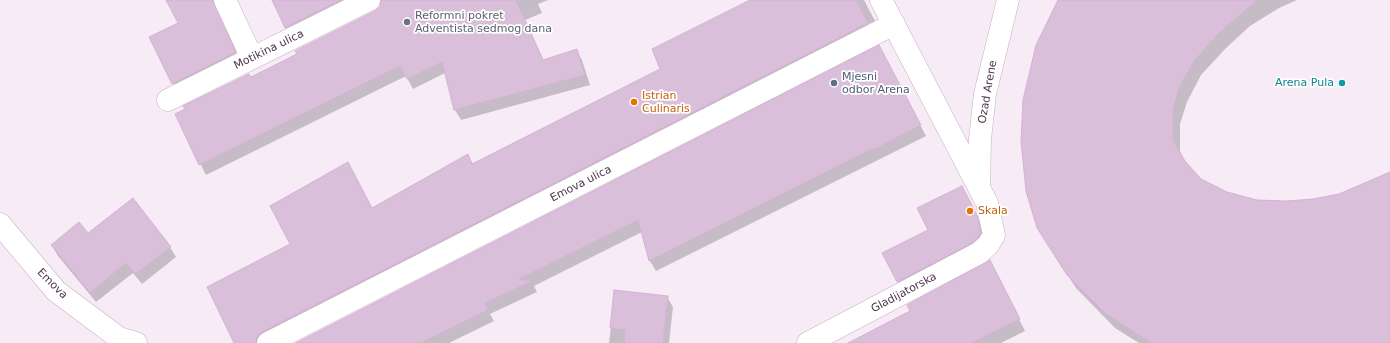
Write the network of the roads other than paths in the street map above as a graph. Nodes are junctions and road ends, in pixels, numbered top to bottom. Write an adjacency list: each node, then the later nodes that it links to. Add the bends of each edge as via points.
1 (224, 0): 6 (street)
2 (369, 0): 6 (street, Motikina ulica)
3 (882, 0): 5 (street, Ozad Arene)
4 (1008, 0): 8 (street, Ozad Arene, via 985,94 980,139)
5 (894, 24): 8 (street, Ozad Arene); 12 (street, Emova ulica)
6 (252, 58): 7 (street, Motikina ulica)
7 (168, 100)
8 (980, 187): 10 (street, Ozad Arene, via 988,203)
9 (0, 224): 11 (street, Emova, via 56,291 119,338)
10 (994, 236): 13 (street, Gladijatorska, via 979,253)
11 (136, 343)
12 (268, 343)
13 (808, 343)

